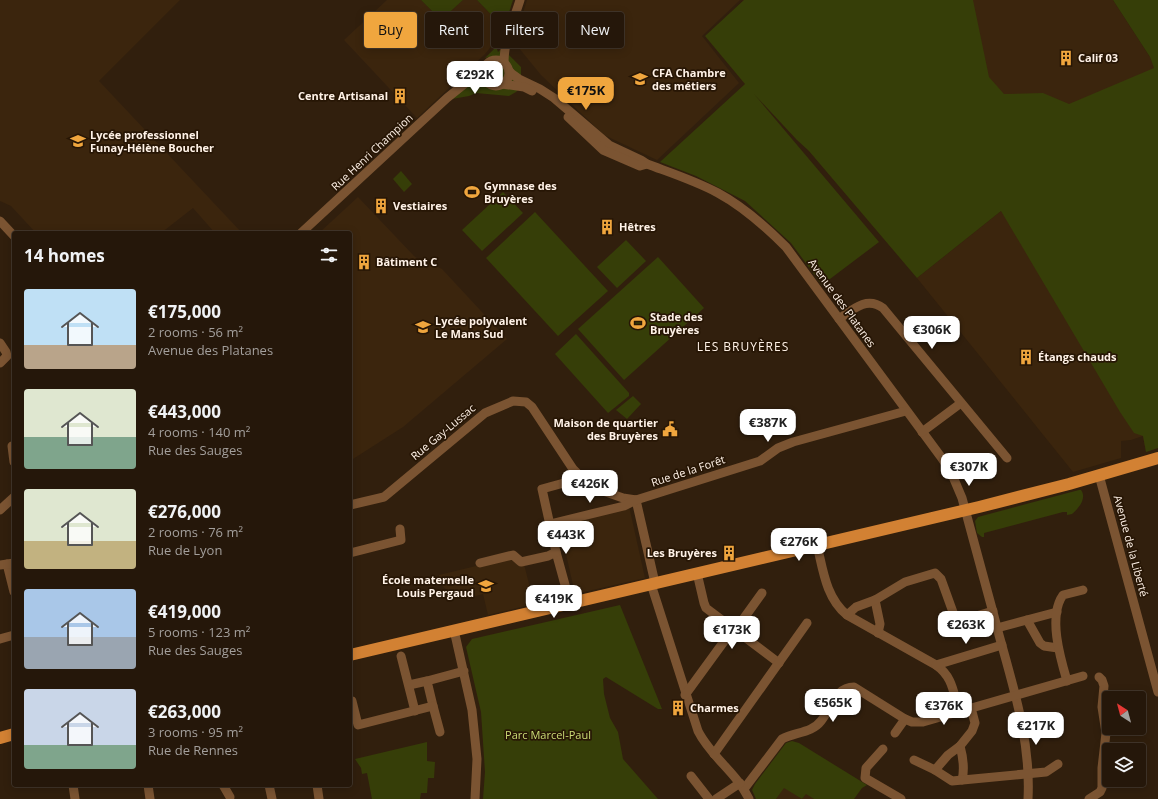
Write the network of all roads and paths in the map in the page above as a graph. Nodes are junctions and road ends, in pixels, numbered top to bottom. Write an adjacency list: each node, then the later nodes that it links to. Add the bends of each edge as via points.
1 (520, 0): 2 (street)
2 (516, 12)
3 (500, 48): 5 (street)
4 (505, 48): 6 (street)
5 (492, 60): 6 (street); 7 (street)
6 (504, 62): 8 (street)
7 (483, 69): 9 (street, via 483,76); 11 (street, Rue Henri Champion)
8 (509, 71): 10 (street, via 508,79); 12 (street, Avenue des Platanes, via 554,98 609,145)
9 (487, 82): 10 (street, via 495,86); 11 (street, Rue Henri Champion)
10 (502, 84): 12 (street, Avenue des Platanes, via 524,88 540,95 561,110 603,150 640,166)
11 (458, 89): 14 (street, Rue Henri Champion)
12 (647, 164): 16 (street, Avenue des Platanes, via 719,193 748,212 786,247)
13 (0, 221): 15 (street)
14 (303, 231)
15 (12, 234)
16 (839, 319): 19 (street, via 857,306 871,302 878,304); 20 (street, Avenue des Platanes)
17 (0, 343): 18 (street, via 7,356)
18 (0, 363)
19 (961, 403): 21 (street); 22 (street)
20 (906, 411): 21 (street, Avenue des Platanes); 27 (street, Rue de la Forêt, via 793,442 760,460)
21 (922, 432): 30 (street, Avenue des Platanes, via 958,486)
22 (1007, 458)
23 (1158, 458): 24 (main road)
24 (1099, 475): 30 (main road); 61 (street, Avenue de la Liberté)
25 (582, 478): 27 (street, Rue Gay-Lussac, via 606,492); 28 (street, Rue Gay-Lussac, via 573,469 532,407 526,402 513,401 485,413 384,497); 31 (street, via 542,489)
26 (12, 499): 29 (street)
27 (636, 500): 31 (street, Rue de la Forêt, via 624,506); 40 (street)
28 (352, 505)
29 (0, 510)
30 (966, 510): 33 (main road); 45 (street, Avenue des Platanes)
31 (550, 524): 35 (street)
32 (400, 529): 34 (street, via 402,540)
33 (817, 545): 38 (main road); 47 (street, via 830,595 835,604)
34 (352, 552)
35 (556, 552): 36 (street, via 521,562 513,555); 44 (street)
36 (480, 563)
37 (7, 564): 39 (street)
38 (697, 573): 40 (main road); 52 (street, via 706,608)
39 (12, 584)
40 (653, 584): 44 (main road); 71 (street)
41 (1083, 590): 46 (street, via 1063,595)
42 (762, 593): 52 (street)
43 (875, 600): 45 (street, via 905,582 935,573 941,579 957,617 963,620); 47 (street, via 856,607); 53 (street, via 880,624)
44 (570, 603): 51 (main road)
45 (993, 611): 50 (street, Avenue des Platanes)
46 (1056, 612): 48 (street); 57 (street)
47 (847, 615): 53 (street)
48 (1027, 620): 50 (street); 57 (street, via 1040,643)
49 (807, 623): 62 (street)
50 (997, 628): 56 (street, Avenue des Platanes)
51 (454, 630): 58 (main road); 64 (street)
52 (734, 630): 62 (street); 71 (street)
53 (878, 633): 63 (street)
54 (12, 636): 55 (street)
55 (0, 639)
56 (1002, 645): 63 (street); 72 (street, Avenue des Platanes)
57 (1058, 648): 68 (street)
58 (352, 655)
59 (1158, 655): 61 (street)
60 (401, 656): 69 (street)
61 (1147, 658): 70 (street, Avenue de la Liberté)
62 (779, 663): 85 (street)
63 (936, 665): 77 (street, via 944,671 950,681)
64 (464, 671): 67 (street); 105 (street, via 476,745)
65 (1083, 676): 68 (street)
66 (1099, 677): 111 (street, via 1104,686 1102,707 1106,733 1102,788)
67 (427, 681): 69 (street); 74 (street)
68 (1066, 681): 72 (street)
69 (409, 685): 76 (street)
70 (1158, 692)
71 (685, 695): 85 (street, via 698,732)
72 (1016, 695): 75 (street); 89 (street, Avenue des Platanes, via 1024,733)
73 (352, 702): 76 (street, via 358,725)
74 (433, 706): 76 (street); 79 (street)
75 (971, 708): 77 (street); 83 (street, via 975,723)
76 (415, 711)
77 (959, 711): 78 (street, via 923,722)
78 (905, 719): 80 (street); 92 (street, via 854,687 847,687 840,691 816,727 782,739)
79 (440, 732)
80 (895, 733)
81 (12, 735): 82 (main road)
82 (0, 738)
83 (960, 746): 88 (street, via 948,755); 91 (street, via 964,762)
84 (883, 749): 99 (street, via 866,768 865,778)
85 (714, 754): 92 (street)
86 (914, 760): 88 (street)
87 (1058, 764): 89 (street, via 1046,772)
88 (936, 770): 91 (street, via 952,781)
89 (1028, 773): 91 (street); 110 (street, Avenue des Platanes)
90 (691, 776): 106 (street)
91 (962, 780)
92 (742, 786): 98 (street); 108 (street)
93 (74, 787): 101 (street)
94 (148, 787): 102 (street)
95 (224, 787): 100 (street)
96 (269, 787): 103 (street)
97 (316, 787): 104 (street)
98 (729, 795): 107 (street)
99 (888, 796): 109 (street)
100 (230, 797)
101 (75, 799)
102 (150, 799)
103 (272, 799)
104 (319, 799)
105 (474, 799)
106 (709, 799)
107 (716, 799)
108 (749, 799)
109 (901, 799)
110 (1028, 799)
111 (1089, 799)

